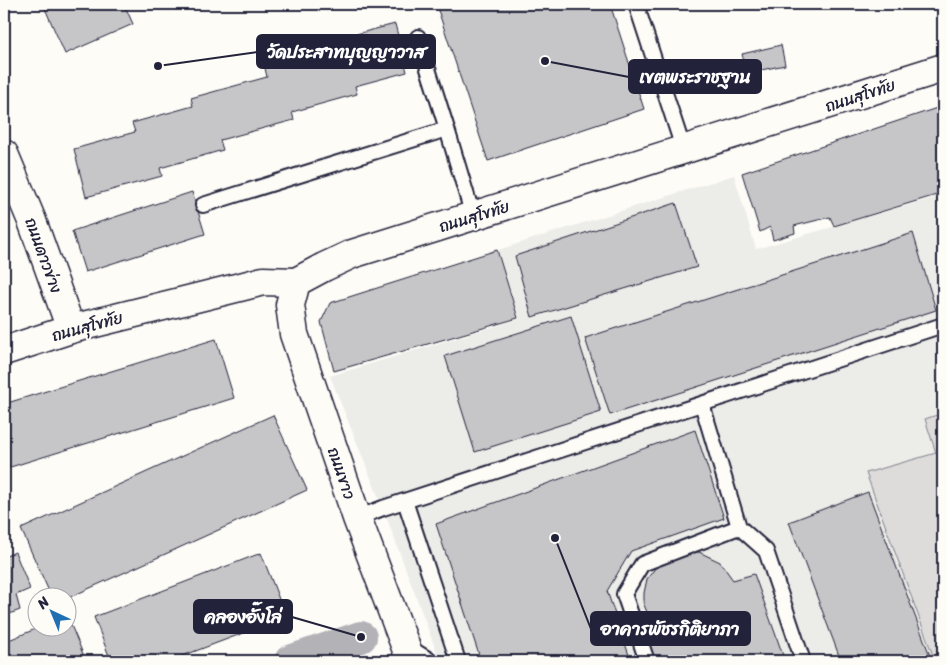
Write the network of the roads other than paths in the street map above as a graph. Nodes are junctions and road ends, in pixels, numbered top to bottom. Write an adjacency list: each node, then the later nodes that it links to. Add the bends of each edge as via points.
1 (636, 4): 5 (lane)
2 (418, 37): 4 (lane)
3 (943, 68): 5 (street, ถนนสุโขทัย)
4 (447, 128): 7 (lane); 8 (lane)
5 (684, 151): 8 (street, ถนนสุโขทัย)
6 (4, 154): 11 (street, ถนนดาวข่าง)
7 (203, 205)
8 (473, 216): 9 (street, ถนนสุโขทัย, via 352,254)
9 (296, 282): 11 (street, ถนนสุโขทัย, via 263,281); 15 (street, ถนนขาว, via 290,305 294,334)
10 (943, 325): 13 (lane)
11 (72, 330): 12 (street, ถนนสุโขทัย)
12 (4, 351)
13 (702, 404): 14 (lane); 16 (lane)
14 (405, 501): 15 (lane); 19 (lane)
15 (357, 518): 17 (street, ถนนขาว)
16 (739, 527): 20 (lane, via 642,564 624,594); 21 (lane, via 766,551)
17 (409, 654): 18 (lane)
18 (431, 661)
19 (458, 661)
20 (647, 661)
21 (803, 661)

